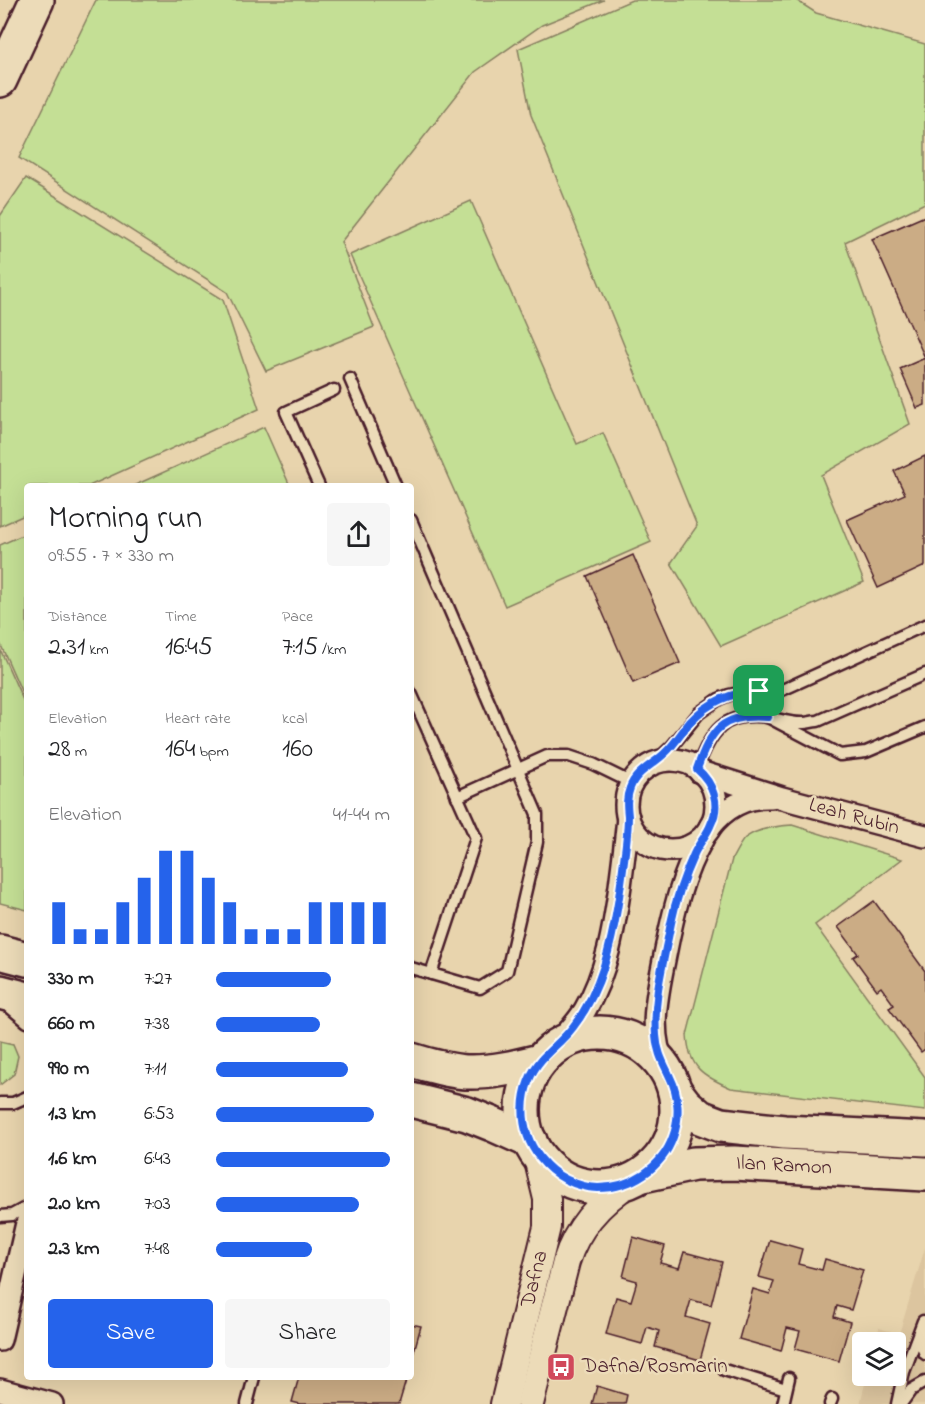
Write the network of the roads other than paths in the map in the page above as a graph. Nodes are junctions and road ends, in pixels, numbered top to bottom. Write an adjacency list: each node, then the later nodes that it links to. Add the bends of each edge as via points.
1 (37, 0): 2 (main road)
2 (0, 80)
3 (350, 379): 6 (lane)
4 (334, 390): 5 (lane, via 286,412)
5 (318, 483)
6 (395, 483)
7 (414, 527): 15 (lane)
8 (925, 625): 10 (lane, via 780,691)
9 (925, 674): 12 (lane, via 818,721 802,724)
10 (759, 691): 12 (lane); 14 (lane, via 729,695 709,705)
11 (414, 700): 18 (lane)
12 (768, 717): 13 (lane, via 840,755 866,752); 16 (lane, via 739,717 723,725 709,741)
13 (925, 728)
14 (653, 764): 16 (street, via 674,761); 17 (street)
15 (518, 770): 17 (lane, via 547,756 569,756); 18 (lane); 26 (lane, via 537,814 537,842 507,971 480,988)
16 (699, 770): 19 (street, Leah Rubin); 21 (street, via 708,780 716,801)
17 (632, 783): 20 (street, via 626,802)
18 (457, 796): 26 (lane, via 476,838)
19 (782, 798): 21 (street, Leah Rubin, via 740,802 718,817); 22 (street, Leah Rubin)
20 (628, 816): 21 (street, via 643,840 662,849 689,846); 31 (street, via 604,967 585,1010)
21 (708, 831): 33 (street, via 680,890 657,998 659,1057)
22 (925, 836)
23 (0, 952): 24 (main road)
24 (24, 958)
25 (414, 969): 26 (lane)
26 (431, 974)
27 (0, 992): 28 (main road)
28 (24, 998)
29 (0, 1000): 30 (lane)
30 (24, 1020)
31 (546, 1055): 32 (main road, via 516,1068 466,1072); 33 (main road, via 573,1037 619,1035 658,1058); 38 (main road, via 528,1083 523,1106)
32 (414, 1061)
33 (670, 1079): 37 (main road, Ilan Ramon, via 685,1104 700,1117 721,1125); 40 (main road, via 677,1115 673,1138 661,1159)
34 (24, 1098): 36 (lane)
35 (414, 1101): 38 (main road, via 467,1114)
36 (0, 1103)
37 (925, 1139)
38 (533, 1147): 40 (main road, via 552,1170 579,1185 609,1187); 53 (street, Dafna, via 545,1189 547,1227)
39 (925, 1174): 40 (main road, Ilan Ramon, via 734,1163 694,1164)
40 (638, 1178): 54 (street, Dafna, via 595,1211 573,1243)
41 (24, 1209): 42 (lane)
42 (0, 1216)
43 (24, 1236): 45 (street)
44 (924, 1319): 46 (lane, via 920,1334); 56 (lane, via 904,1372)
45 (0, 1340)
46 (925, 1354)
47 (724, 1370): 55 (lane, via 788,1383)
48 (253, 1380): 52 (lane)
49 (925, 1382): 56 (lane)
50 (0, 1390): 51 (street)
51 (52, 1404)
52 (247, 1404)
53 (504, 1404)
54 (530, 1404)
55 (783, 1404)
56 (899, 1404)

